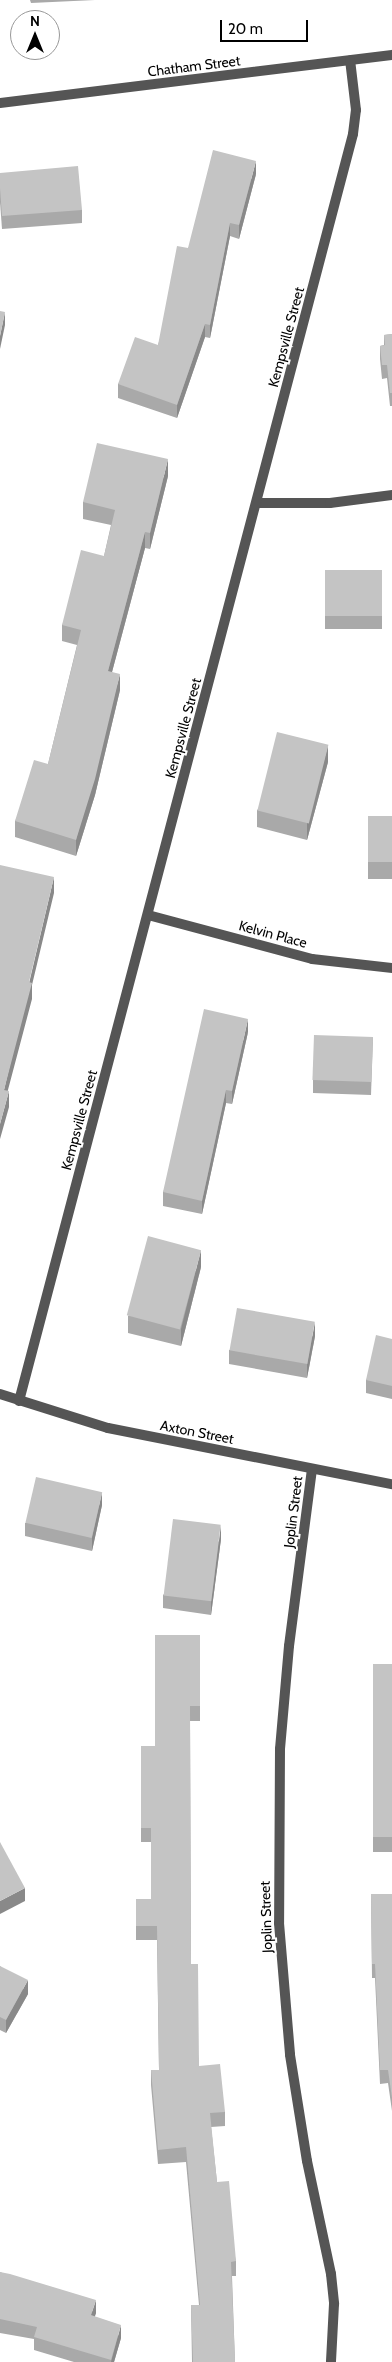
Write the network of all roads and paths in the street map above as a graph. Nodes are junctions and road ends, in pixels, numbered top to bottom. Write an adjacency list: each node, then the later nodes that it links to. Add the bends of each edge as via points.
1 (392, 55): 2 (street, Chatham Street)
2 (350, 60): 3 (street, Chatham Street); 5 (street, Kempsville Street, via 356,110 352,134)
3 (0, 104)
4 (392, 495): 5 (street, via 330,503)
5 (257, 503): 6 (street, Kempsville Street)
6 (148, 914): 7 (street, Kelvin Place, via 312,959); 9 (street, Kempsville Street)
7 (392, 968)
8 (0, 1394): 9 (street, Axton Street)
9 (19, 1401): 10 (street, Axton Street, via 108,1428)
10 (312, 1468): 11 (street, Axton Street); 12 (street, Joplin Street, via 289,1646 280,1749 280,1923 290,2056 334,2304)
11 (392, 1484)
12 (331, 2362)

